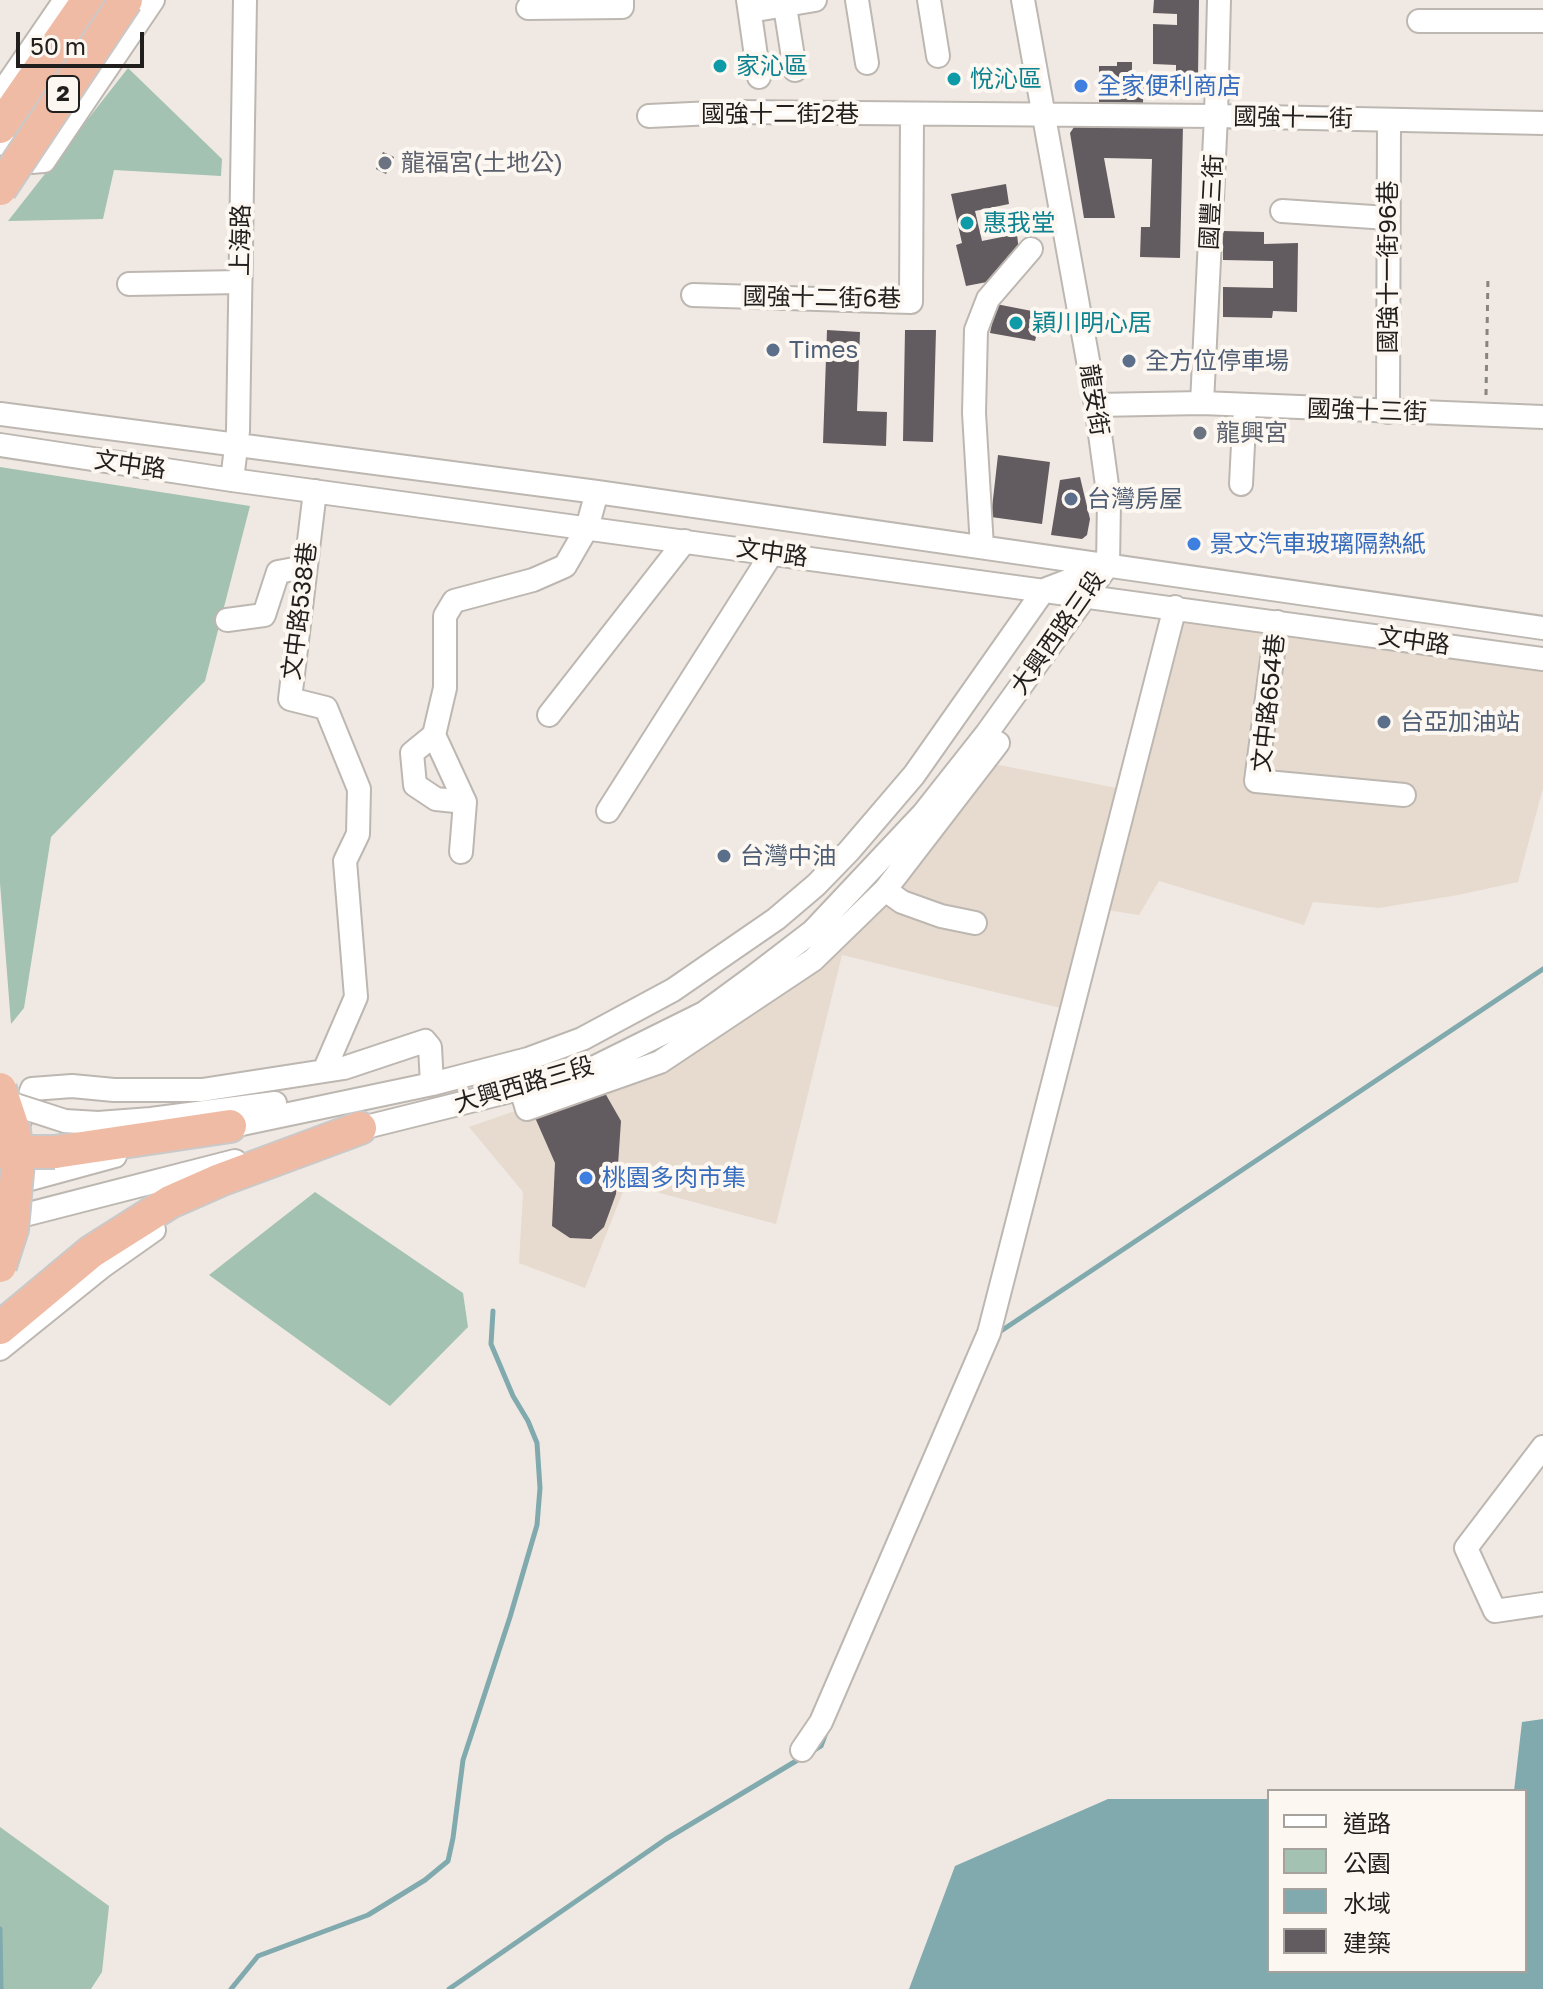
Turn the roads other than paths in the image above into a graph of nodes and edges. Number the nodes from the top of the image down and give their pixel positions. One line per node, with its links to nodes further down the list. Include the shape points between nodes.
1 (65, 0): 21 (street)
2 (88, 0): 28 (highway, 2)
3 (126, 0): 30 (highway, 2, bridge)
4 (153, 0): 29 (street, via 44,161 31,162)
5 (245, 0): 34 (street, 上海路)
6 (622, 0): 14 (street, via 622,7)
7 (815, 0): 12 (street)
8 (857, 0): 18 (street)
9 (929, 0): 17 (street)
10 (1023, 0): 25 (street, 龍安街)
11 (1219, 0): 24 (street, 國豐三街)
12 (784, 3): 13 (street); 19 (street)
13 (749, 6): 20 (street)
14 (528, 8)
15 (1419, 21): 16 (street)
16 (1543, 21)
17 (938, 56)
18 (867, 63)
19 (795, 70)
20 (759, 77)
21 (0, 95)
22 (912, 115): 23 (street, 國強十二街2巷); 25 (street, 國強十二街2巷); 36 (street, 國強十二街6巷, via 911,302)
23 (649, 116)
24 (1216, 116): 25 (street, 國強十一街); 26 (street, 國強十一街); 37 (street, 國豐三街)
25 (1043, 117): 38 (street, 龍安街)
26 (1389, 121): 27 (street, 國強十一街); 32 (street, 國強十一街96巷)
27 (1543, 123)
28 (0, 127)
29 (0, 141)
30 (0, 189)
31 (1282, 211): 32 (street)
32 (1388, 218): 40 (street, 國強十一街96巷)
33 (1031, 249): 51 (street, via 988,299 976,330 974,413)
34 (240, 282): 35 (street); 44 (street, 上海路)
35 (129, 284)
36 (693, 295)
37 (1202, 403): 38 (street, 國強十三街); 39 (street, 國強十三街)
38 (1096, 405): 53 (street, 龍安街, via 1109,500)
39 (1245, 405): 40 (street, 國強十三街); 46 (street)
40 (1388, 412): 42 (street, 國強十三街)
41 (2, 414): 44 (street, 文中路)
42 (1543, 417)
43 (1, 445): 45 (street, 文中路)
44 (236, 445): 45 (street, 上海路); 48 (street, 文中路)
45 (232, 480): 47 (street, 文中路)
46 (1241, 484)
47 (315, 491): 49 (street, 文中路); 54 (street, 文中路538巷)
48 (597, 492): 49 (street); 51 (street, 文中路)
49 (587, 528): 50 (street, 文中路); 64 (street, via 565,566 454,601 445,616 445,688)
50 (685, 541): 52 (street, 文中路); 63 (street)
51 (982, 547): 53 (street, 文中路)
52 (772, 553): 55 (street, 文中路); 67 (street)
53 (1108, 565): 55 (street, 大興西路三段); 56 (street, 大興西路三段); 61 (street, 文中路)
54 (305, 567): 58 (street, via 278,572 264,615); 71 (street, 文中路538巷, via 290,699 326,708 359,789 358,834 345,861 356,997)
55 (1044, 590): 56 (street, 文中路); 72 (street, 大興西路三段, via 914,775 849,851 776,919 673,990 582,1039)
56 (1085, 597): 57 (street, 文中路); 59 (street, 大興西路三段)
57 (1175, 607): 60 (street, 文中路); 87 (street, via 989,1333 821,1722)
58 (227, 620)
59 (1066, 622): 69 (street, via 1068,640 1038,687); 74 (street, 大興西路三段, via 923,814 813,931 704,1013 583,1073)
60 (1277, 622): 62 (street, 文中路); 65 (street, 文中路654巷, via 1256,781)
61 (1543, 628)
62 (1543, 659)
63 (549, 715)
64 (434, 735): 66 (street); 66 (street, via 412,753 415,785 436,799)
65 (1404, 795)
66 (465, 802): 68 (street)
67 (608, 811)
68 (461, 852)
69 (885, 890): 70 (street, via 902,902); 74 (street, via 813,960 660,1062 527,1109)
70 (975, 923)
71 (324, 1071): 72 (street, via 425,1041); 80 (street, via 202,1090 32,1089)
72 (432, 1084): 75 (street); 76 (street, bridge, via 98,1123 65,1121); 77 (street, 大興西路三段)
73 (0, 1089): 82 (highway, bridge, via 18,1162 12,1229)
74 (521, 1089): 75 (street, 大興西路三段)
75 (485, 1097): 78 (street, 大興西路三段); 84 (street, via 225,1192 175,1216)
76 (0, 1100)
77 (230, 1126): 79 (highway, bridge, via 55,1152); 80 (street, 大興西路三段)
78 (360, 1128): 81 (street, 大興西路三段); 83 (highway, via 170,1202 91,1252)
79 (0, 1152)
80 (1, 1183)
81 (0, 1221)
82 (0, 1266)
83 (0, 1328)
84 (0, 1349)
85 (1543, 1447): 86 (street, via 1466,1548 1495,1611)
86 (1543, 1604)
87 (802, 1750)

